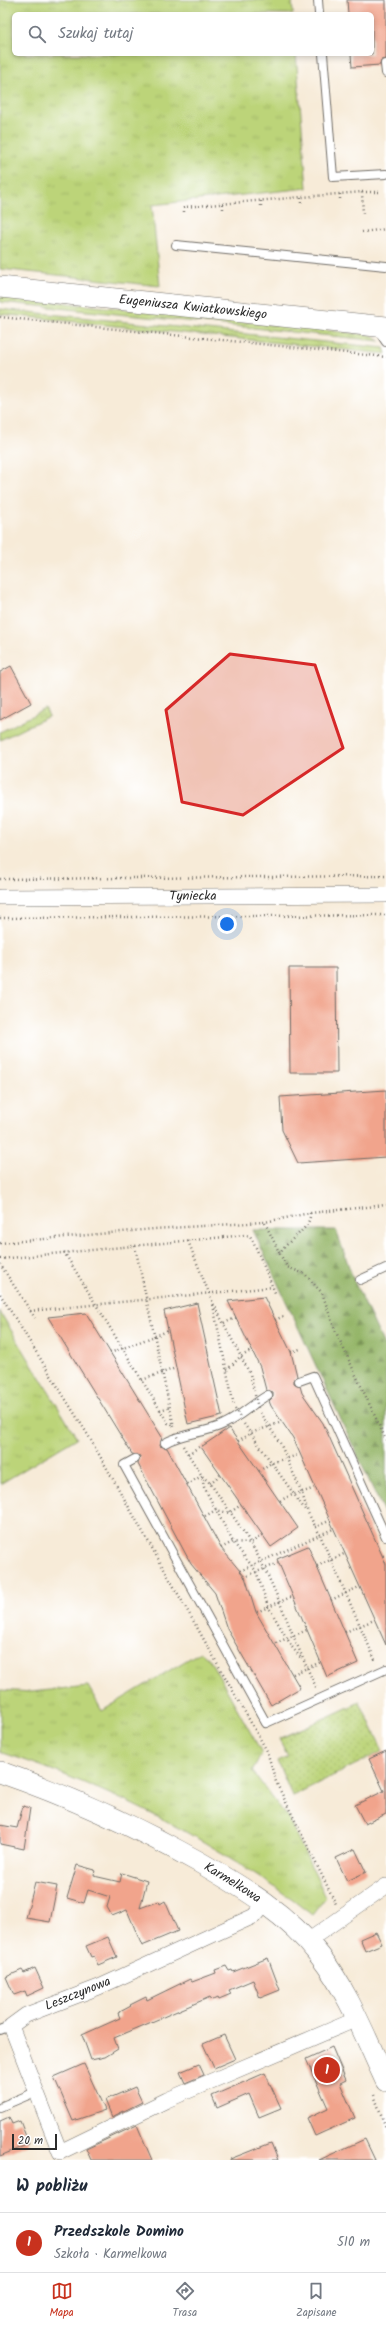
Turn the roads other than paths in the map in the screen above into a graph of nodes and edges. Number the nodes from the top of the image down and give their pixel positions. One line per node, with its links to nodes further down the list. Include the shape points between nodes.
1 (318, 0): 2 (lane)
2 (319, 12)
3 (323, 56): 4 (lane, via 333,177)
4 (386, 174)
5 (176, 245): 6 (lane)
6 (386, 266)
7 (0, 287): 8 (street, Eugeniusza Kwiatkowskiego)
8 (382, 332)
9 (386, 895): 10 (street, Tyniecka)
10 (0, 897)
11 (386, 1268): 12 (lane)
12 (360, 1280)
13 (299, 1381): 17 (lane, via 313,1376)
14 (268, 1395): 15 (lane, via 224,1425 181,1435)
15 (164, 1443)
16 (135, 1459): 18 (lane, via 124,1465 266,1723)
17 (386, 1537)
18 (383, 1670)
19 (0, 1772): 21 (street, Karmelkowa, via 88,1805 214,1870)
20 (386, 1886): 22 (street)
21 (265, 1903): 22 (street, Karmelkowa, via 291,1922); 24 (street, Leszczynowa, via 254,1916 99,1987 26,2015)
22 (308, 1941): 23 (street, Karmelkowa, via 342,1988)
23 (357, 2019): 25 (street, Karmelkowa); 26 (street, Leszczynowa, via 167,2100 60,2152)
24 (5, 2028): 26 (street, Leszczynowa)
25 (386, 2082)
26 (38, 2092): 27 (lane)
27 (0, 2107)

